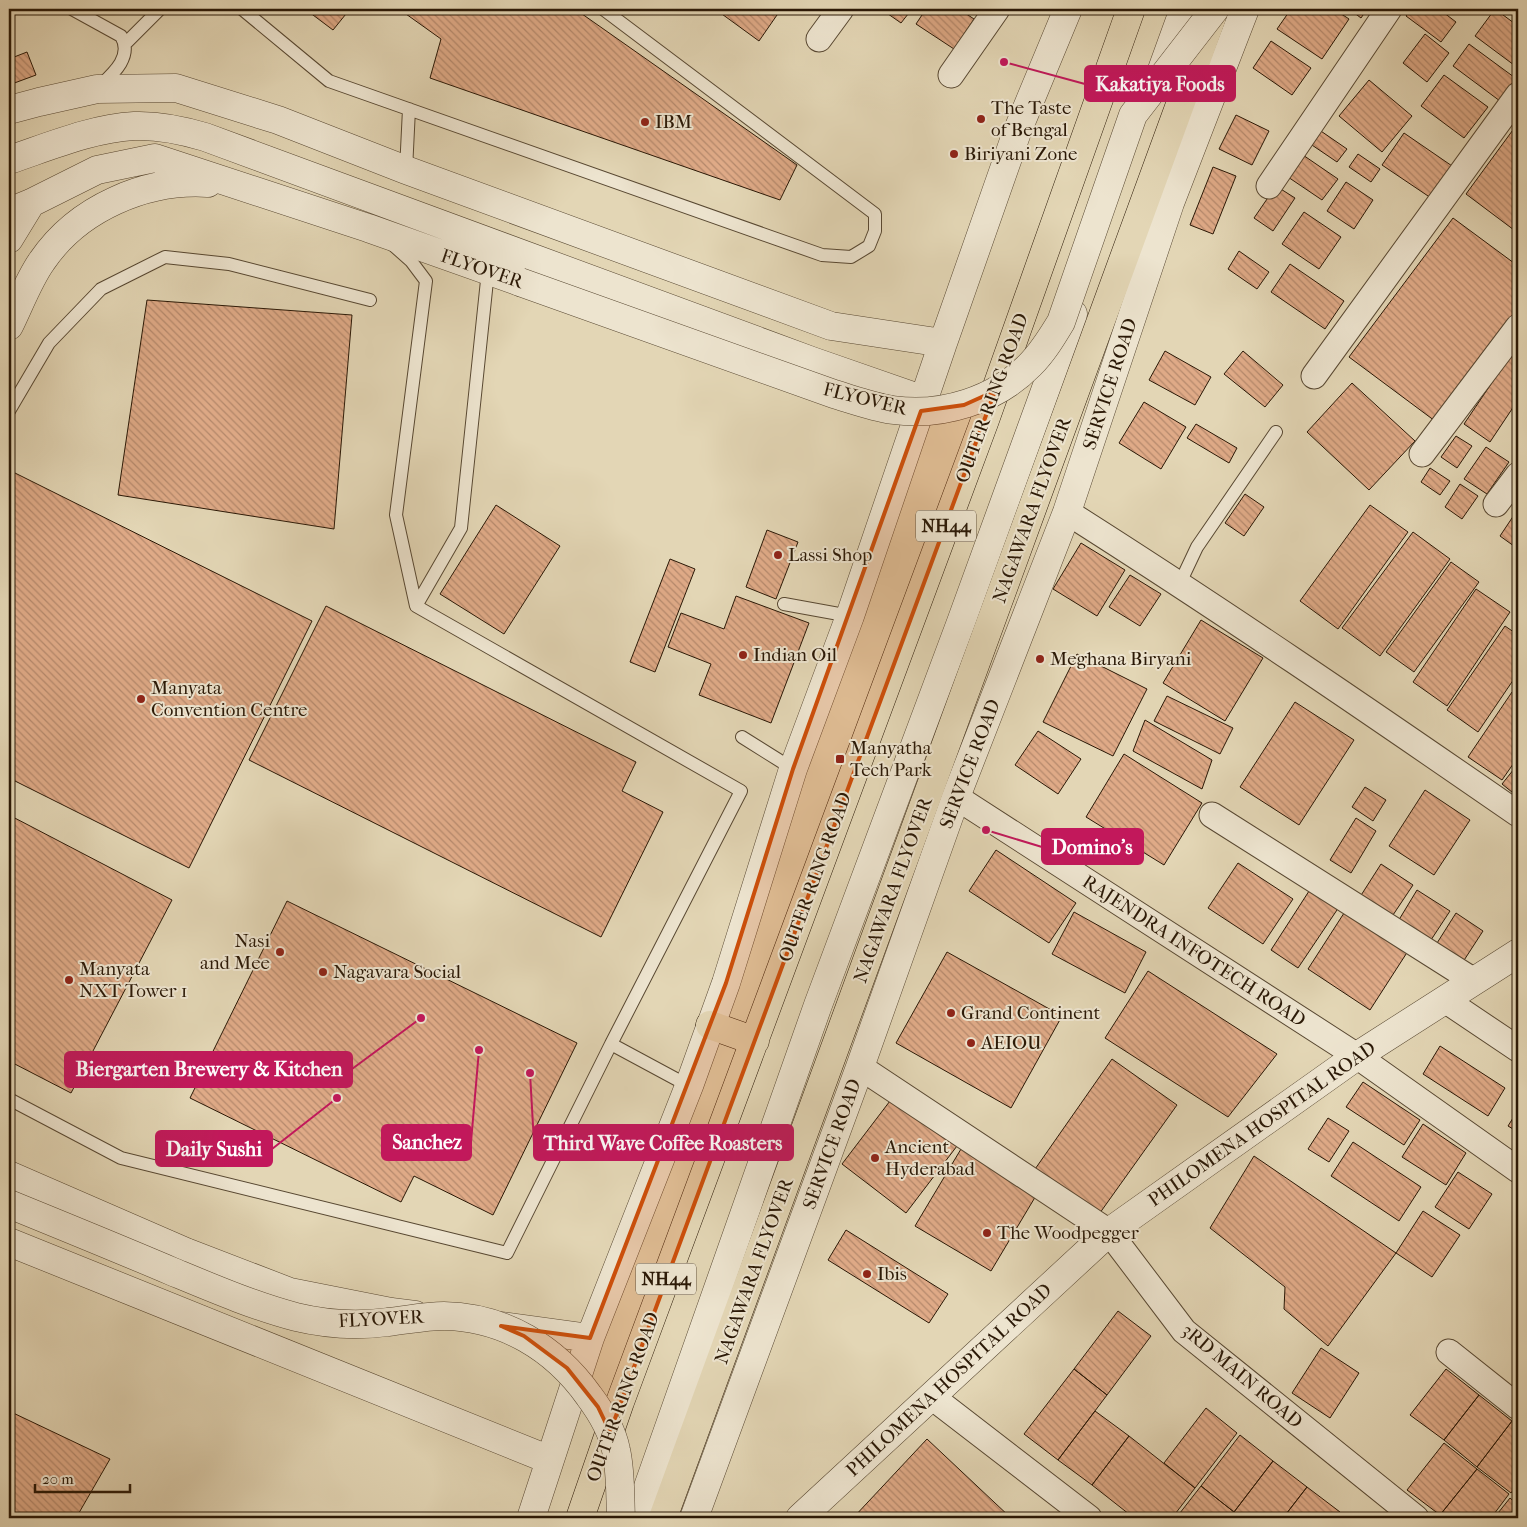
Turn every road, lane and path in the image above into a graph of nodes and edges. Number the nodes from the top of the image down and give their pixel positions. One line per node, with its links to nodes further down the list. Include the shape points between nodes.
1 (72, 9): 14 (lane, via 122,36)
2 (160, 9): 14 (lane)
3 (242, 9): 18 (lane, via 329,81)
4 (603, 9): 18 (lane, via 875,214 875,231 869,246 851,258 822,255)
5 (841, 9): 13 (street)
6 (997, 9): 15 (street)
7 (1068, 9): 31 (street, via 1017,132)
8 (1131, 9): 53 (highway, OUTER RING ROAD / NH44, via 985,420)
9 (1184, 9): 73 (street, NH44, via 818,1005)
10 (1215, 9): 27 (street, FLYOVER, bridge, via 1134,115 1061,322 1048,345 1009,383 964,404 940,410 893,410 834,394); 74 (highway, NAGAWARA FLYOVER)
11 (1245, 9): 39 (street, SERVICE ROAD, via 1170,203)
12 (1389, 9): 22 (street)
13 (819, 39)
14 (126, 43): 16 (lane, via 125,55 113,75)
15 (951, 75)
16 (97, 89): 19 (street); 21 (street, via 176,88 278,120)
17 (1518, 95): 32 (street)
18 (409, 109): 21 (lane)
19 (9, 110)
20 (9, 160): 33 (street, via 104,130 133,126 184,130)
21 (406, 170): 31 (street, via 831,326)
22 (1269, 186)
23 (247, 188): 24 (street, via 155,158 97,170); 25 (street, FLYOVER); 29 (street, via 194,182 168,184 134,193 96,210 76,225 41,261)
24 (20, 208): 26 (street)
25 (368, 228): 27 (street, FLYOVER); 42 (lane, via 398,248 426,280 396,515)
26 (9, 239)
27 (488, 271): 42 (lane, via 461,528)
28 (370, 300): 34 (lane, via 229,264 165,257 101,289 49,343)
29 (9, 326)
30 (1518, 327): 36 (street)
31 (943, 343): 33 (street)
32 (1314, 376)
33 (924, 400): 43 (street)
34 (9, 410)
35 (1276, 432): 40 (lane, via 1197,547)
36 (1422, 454)
37 (1518, 474): 38 (street)
38 (1496, 504)
39 (1068, 512): 40 (street); 46 (street, SERVICE ROAD)
40 (1180, 583): 47 (street)
41 (784, 604): 43 (lane)
42 (416, 606): 54 (lane, via 741,792)
43 (850, 616): 45 (street)
44 (742, 737): 45 (lane)
45 (793, 769): 52 (street)
46 (956, 797): 56 (street, RAJENDRA INFOTECH ROAD); 57 (street, SERVICE ROAD)
47 (1518, 814)
48 (1212, 815): 50 (street)
49 (1518, 953): 50 (street, PHILOMENA HOSPITAL ROAD)
50 (1474, 982): 51 (street, PHILOMENA HOSPITAL ROAD)
51 (1445, 1000): 55 (street); 56 (street, PHILOMENA HOSPITAL ROAD)
52 (710, 1025): 53 (highway); 58 (street)
53 (755, 1041): 71 (highway, OUTER RING ROAD / NH44)
54 (610, 1044): 58 (lane); 59 (lane, via 507,1252 121,1158)
55 (1518, 1049)
56 (1357, 1056): 60 (street, RAJENDRA INFOTECH ROAD); 63 (street, PHILOMENA HOSPITAL ROAD)
57 (860, 1068): 63 (street, 3RD MAIN ROAD); 75 (street, SERVICE ROAD)
58 (689, 1086): 65 (street)
59 (9, 1099)
60 (1518, 1170)
61 (9, 1175): 65 (street, via 186,1252 290,1292 391,1312)
62 (9, 1204): 72 (street, FLYOVER, bridge, via 272,1311 300,1318 357,1324 444,1316 472,1318 524,1336 567,1368 605,1421 616,1449 620,1473)
63 (1109, 1232): 67 (street, PHILOMENA HOSPITAL ROAD); 78 (street, 3RD MAIN ROAD, via 1184,1331)
64 (9, 1242): 69 (street)
65 (590, 1338): 69 (street)
66 (1449, 1352): 68 (street)
67 (932, 1397): 76 (street, PHILOMENA HOSPITAL ROAD); 77 (street)
68 (1518, 1407)
69 (550, 1460): 70 (street)
70 (531, 1518)
71 (580, 1518)
72 (621, 1518)
73 (637, 1518)
74 (663, 1518)
75 (694, 1518)
76 (800, 1518)
77 (1089, 1518)
78 (1416, 1518)

